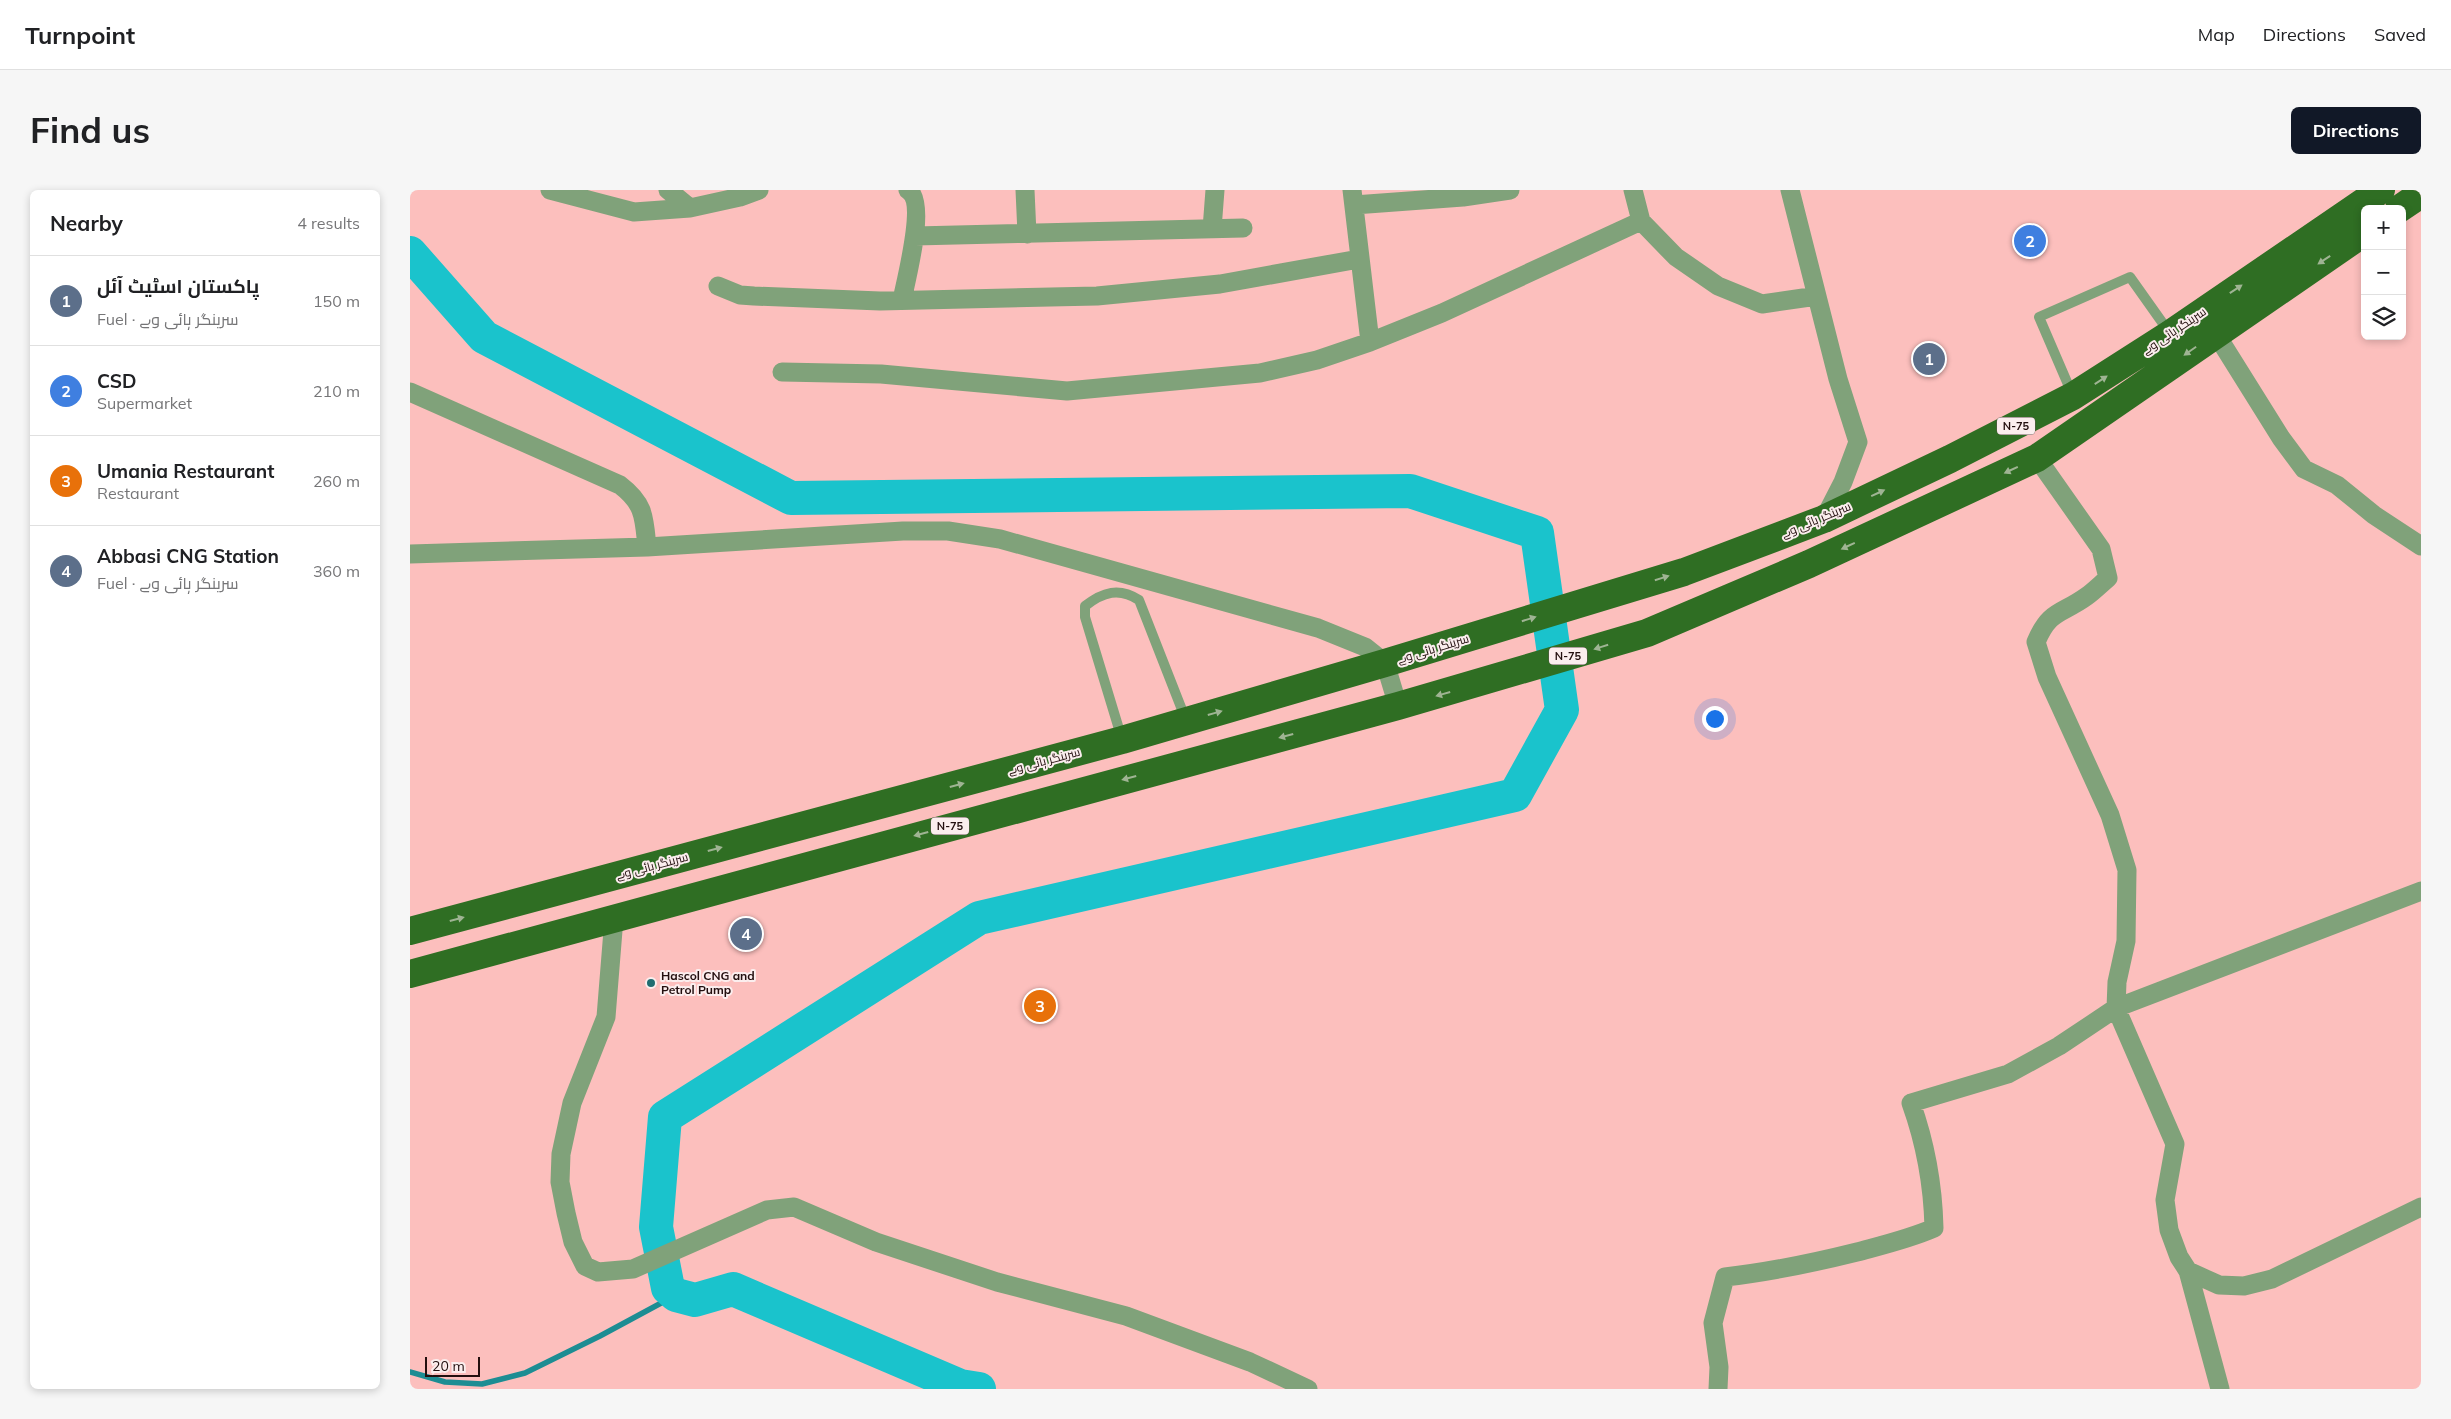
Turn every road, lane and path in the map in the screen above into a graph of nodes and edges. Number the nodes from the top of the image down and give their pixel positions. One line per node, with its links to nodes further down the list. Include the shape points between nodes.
1 (550, 190): 15 (street, via 634,212)
2 (668, 190): 15 (street)
3 (759, 190): 15 (street)
4 (908, 190): 21 (street, via 916,200)
5 (1025, 190): 19 (street)
6 (1215, 190): 18 (street)
7 (1510, 190): 11 (street)
8 (1633, 190): 16 (street)
9 (1790, 190): 24 (street)
10 (2381, 190): 26 (highway, سرینگر ہائی وے / N-75, one-way to 10)
11 (1463, 194): 13 (street)
12 (2421, 194): 14 (highway)
13 (1353, 197): 22 (street)
14 (2405, 205)
15 (690, 208)
16 (1641, 221): 24 (street, via 1676,257 1718,286 1762,304); 28 (street, via 1442,313)
17 (1243, 228): 18 (street)
18 (1212, 229): 19 (street)
19 (1027, 234): 21 (street)
20 (2361, 235): 27 (highway, سرینگر ہائی وے / N-75, one-way to 27)
21 (915, 236): 25 (street)
22 (1359, 259): 25 (street, via 1220,284 1097,296); 28 (street)
23 (718, 286): 25 (street, via 740,295)
24 (1817, 296): 33 (street, via 1858,442 1843,482)
25 (902, 300)
26 (2170, 334): 31 (highway, سرینگر ہائی وے / N-75, one-way to 26); 31 (lane, via 2130,277 2039,317)
27 (2216, 334): 32 (highway, سرینگر ہائی وے / N-75, one-way to 32); 34 (street, via 2304,469 2337,485 2374,515)
28 (1370, 342): 29 (street, via 1316,360 1260,373 1067,391 881,374)
29 (782, 372)
30 (410, 392): 35 (street, via 620,485 633,495 643,510)
31 (2073, 396): 33 (highway, سرینگر ہائی وے / N-75, one-way to 31)
32 (2037, 458): 38 (highway, سرینگر ہائی وے / N-75, one-way to 38, via 1809,564 1647,633); 45 (street, via 2101,549 2108,578 2086,597 2053,614 2036,642 2046,677 2110,815 2127,870 2126,941 2117,982)
33 (1824, 518): 37 (highway, سرینگر ہائی وے / N-75, one-way to 33, via 1684,572)
34 (2421, 546)
35 (647, 547): 36 (street); 37 (street, via 903,531 948,532 1000,539 1318,628 1366,647)
36 (410, 554)
37 (1385, 663): 38 (street); 39 (highway, سرینگر ہائی وے / N-75, one-way to 37)
38 (1398, 706): 42 (highway, سرینگر ہائی وے / N-75, one-way to 42)
39 (1187, 721): 40 (highway, سرینگر ہائی وے / N-75); 40 (lane, via 1139,600 1127,592 1118,591 1095,598 1085,606 1085,617)
40 (1122, 740): 43 (highway, سرینگر ہائی وے / N-75, one-way to 40)
41 (2421, 891): 45 (street)
42 (614, 918): 44 (highway, سرینگر ہائی وے / N-75); 48 (street, via 606,1017 572,1103 561,1154 560,1182 573,1242 585,1266 598,1272 633,1269 767,1210 794,1207 876,1242 979,1276 1126,1316 1250,1362)
43 (410, 931)
44 (410, 974)
45 (2116, 1008): 47 (street, via 2175,1144 2166,1200 2169,1230); 49 (street, via 2059,1046 2008,1074 1911,1103 1920,1126 1934,1228 1912,1238 1836,1257 1725,1277 1713,1323 1719,1367)
46 (2421, 1207): 47 (street, via 2272,1280 2244,1286 2219,1285)
47 (2188, 1271): 50 (street)
48 (1308, 1389)
49 (1718, 1389)
50 (2220, 1389)

